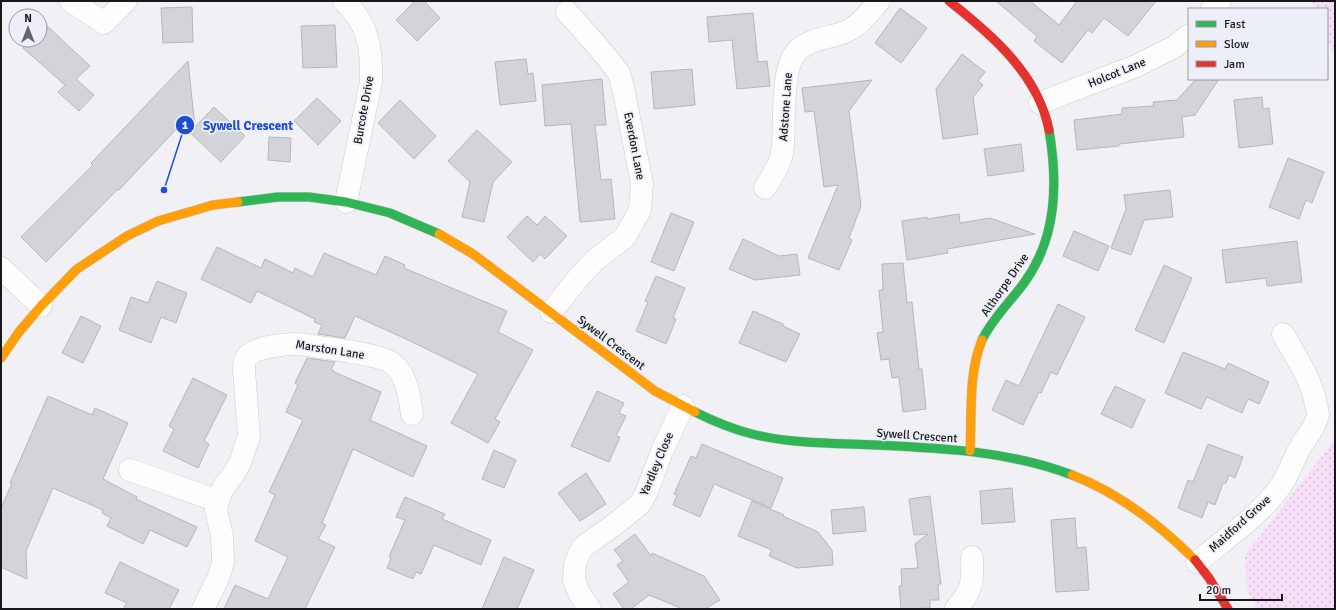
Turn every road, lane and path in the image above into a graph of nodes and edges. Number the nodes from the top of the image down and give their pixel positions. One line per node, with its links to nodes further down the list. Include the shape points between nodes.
1 (71, 1): 2 (street, via 104,23)
2 (126, 1)
3 (344, 1): 10 (street, Burcote Drive, via 366,31 372,65 371,82)
4 (879, 1): 9 (street, Adstone Lane, via 852,28 806,45 798,50 791,61 785,88 781,158)
5 (949, 1): 8 (street, Althorpe Drive, via 1007,51 1030,82)
6 (567, 12): 13 (street, Everdon Lane, via 619,73 642,184 640,210 625,237 594,261)
7 (1188, 36): 8 (street, Holcot Lane, via 1174,47 1136,66)
8 (1040, 103): 18 (street, Althorpe Drive, via 1049,126 1055,169 1049,230 1040,257 1032,271 979,344 973,373)
9 (765, 188)
10 (346, 202): 12 (street, Sywell Crescent, via 309,197 246,200 213,206 158,222 127,236 77,269); 13 (street, Sywell Crescent, via 390,213 445,238 473,254)
11 (1, 268): 12 (street)
12 (41, 306): 15 (street, Sywell Crescent)
13 (551, 312): 16 (street, Sywell Crescent, via 655,391)
14 (1283, 334): 22 (street, Maidford Grove, via 1310,384 1318,414 1279,488 1263,506)
15 (1, 358)
16 (683, 406): 18 (street, Sywell Crescent, via 732,428 791,440); 24 (street, Yardley Close, via 640,504 583,546 579,554 575,564 574,580)
17 (412, 414): 20 (street, Marston Lane, via 409,391 403,375 392,363 338,350 295,344 277,345 251,353 245,359 244,370 249,436 240,463 223,488)
18 (970, 451): 22 (street, Sywell Crescent, via 1030,461 1086,481 1142,514 1169,534)
19 (130, 470): 20 (street)
20 (218, 501): 23 (street, Marston Lane, via 216,510 222,536 223,562)
21 (972, 557): 25 (street, via 973,580 968,593)
22 (1196, 562): 26 (street, Sywell Crescent)
23 (203, 609)
24 (590, 609)
25 (956, 609)
26 (1228, 609)

